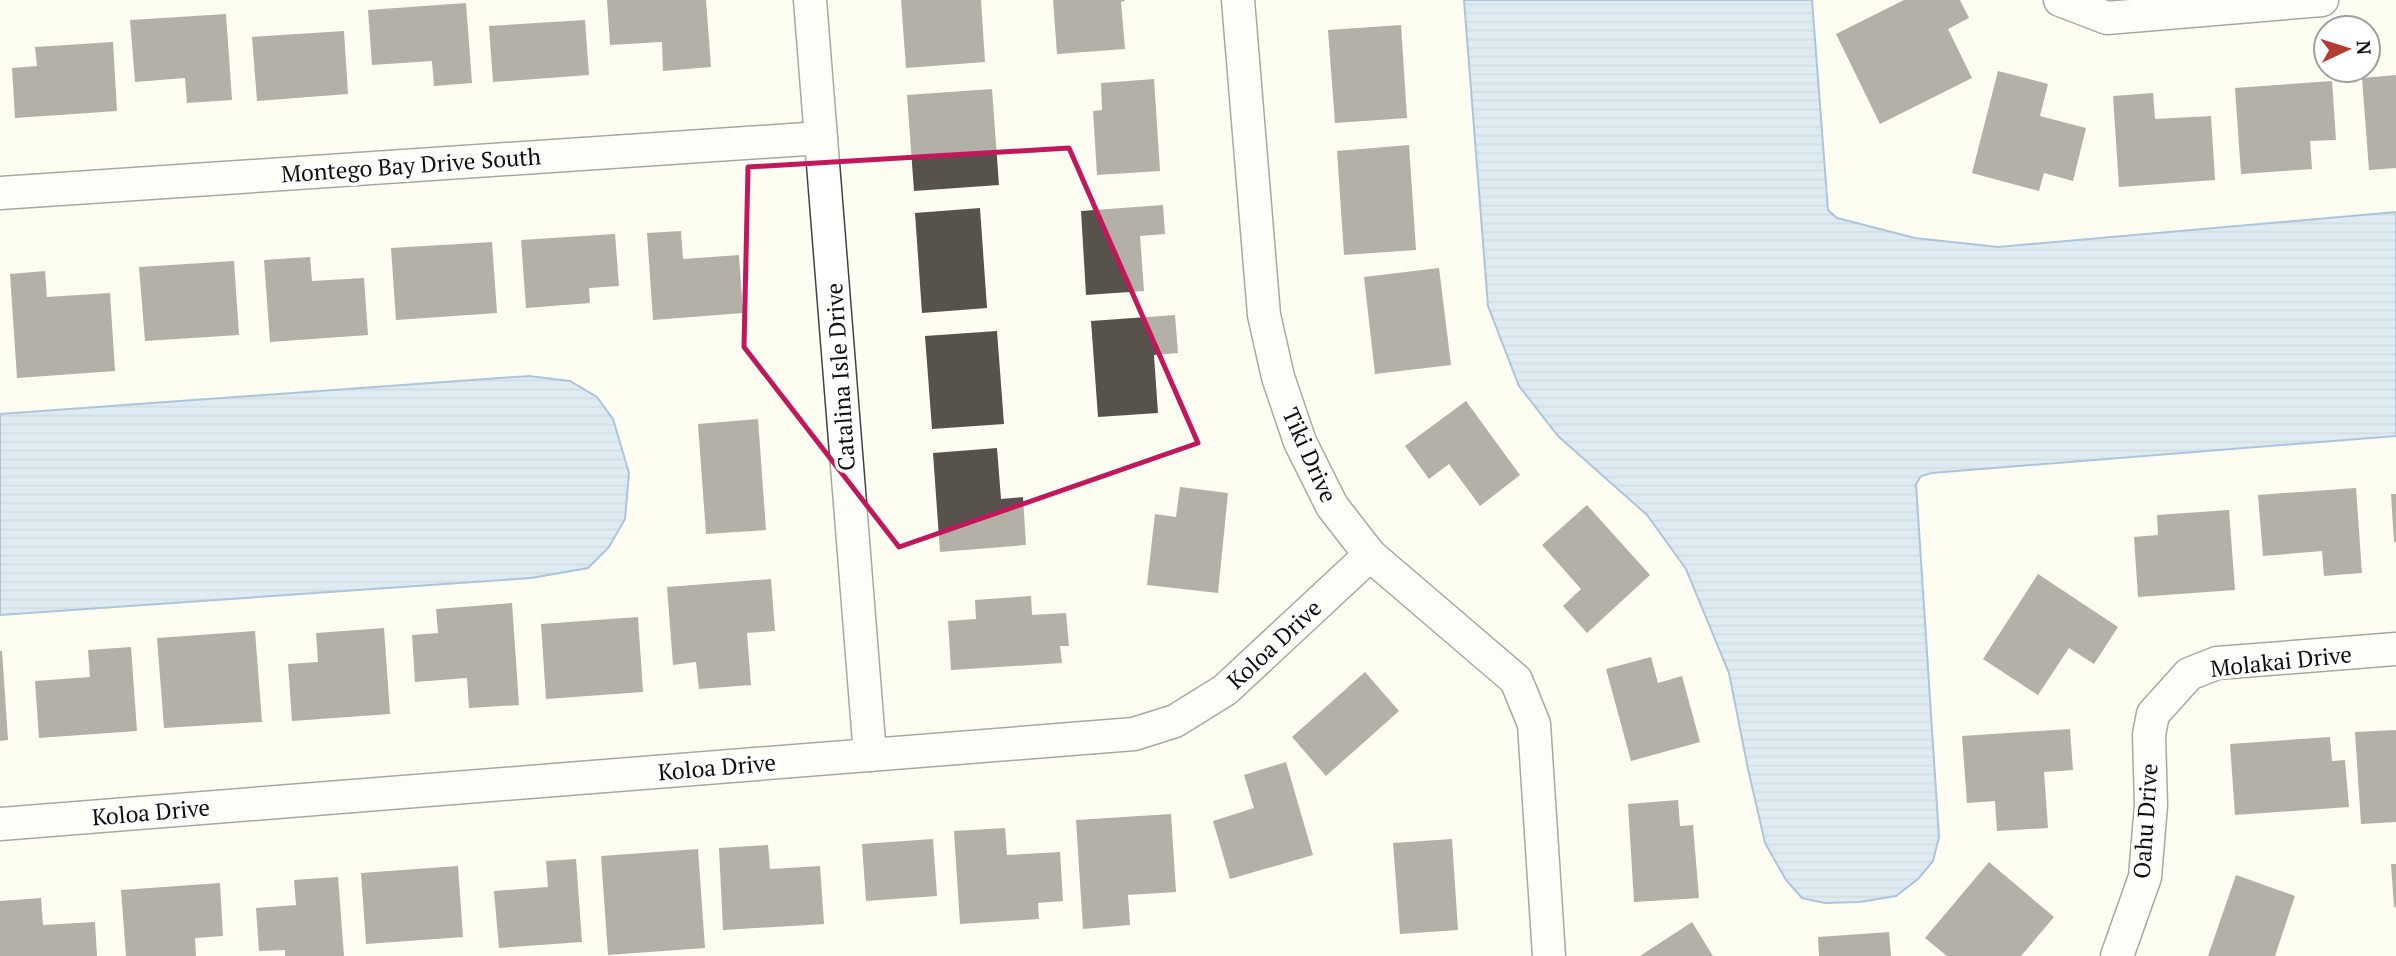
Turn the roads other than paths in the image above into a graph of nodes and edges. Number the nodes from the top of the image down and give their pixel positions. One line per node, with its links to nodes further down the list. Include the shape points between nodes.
1 (810, 0): 5 (street, Catalina Isle Drive)
2 (1238, 0): 7 (street, Tiki Drive, via 1264,315 1278,377 1300,442 1332,506)
3 (2322, 0): 4 (street, via 2107,18)
4 (2060, 1)
5 (821, 138): 6 (street, Montego Bay Drive South); 10 (street, Catalina Isle Drive)
6 (0, 193)
7 (1370, 555): 10 (street, Koloa Drive, via 1226,690 1175,721 1135,734); 12 (street, Tiki Drive, via 1516,680 1534,724)
8 (2396, 649): 9 (street, Molakai Drive, via 2217,663 2189,674)
9 (2173, 689): 13 (street, Oahu Drive, via 2153,714 2145,877)
10 (870, 755): 11 (street, Koloa Drive)
11 (0, 824)
12 (1549, 956)
13 (2117, 956)

